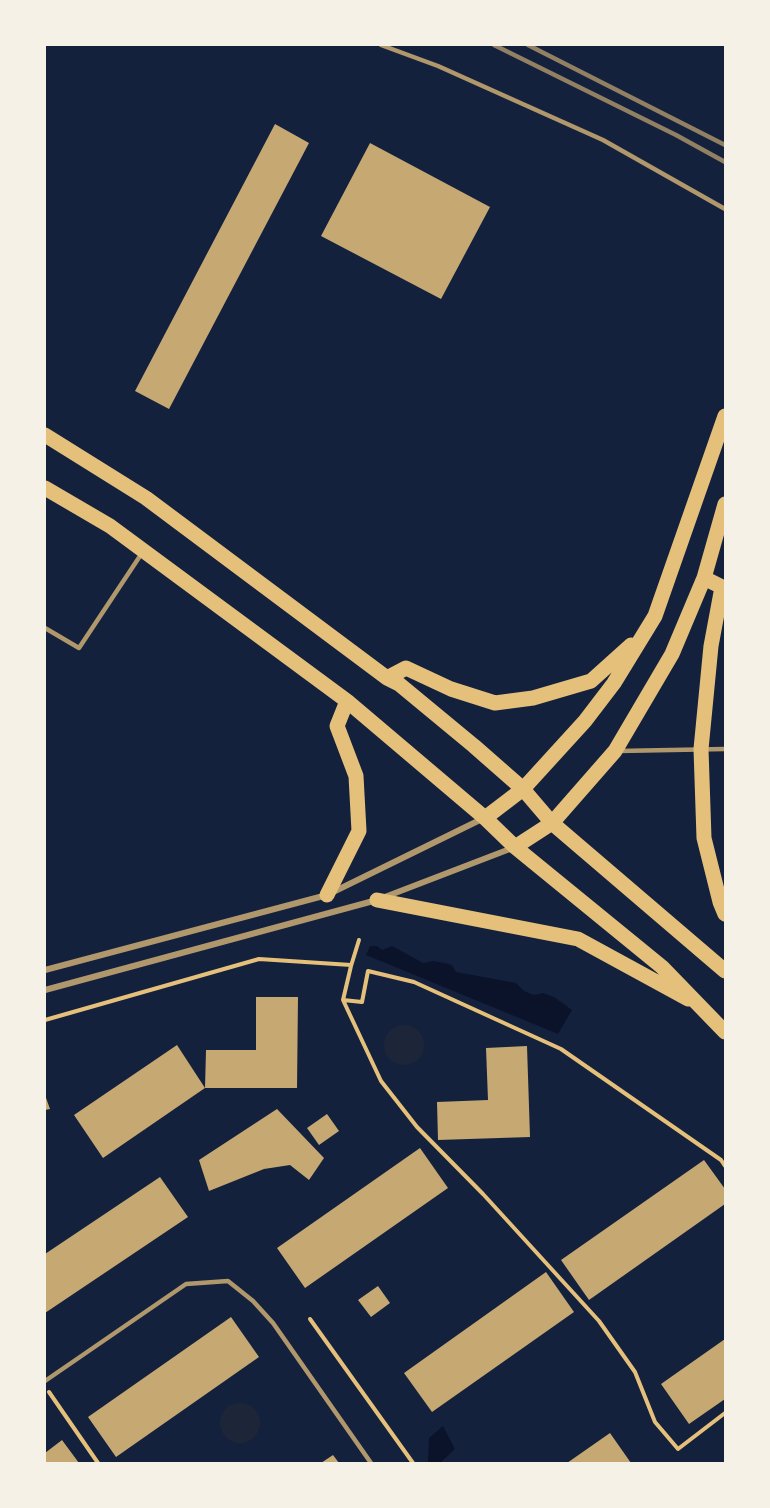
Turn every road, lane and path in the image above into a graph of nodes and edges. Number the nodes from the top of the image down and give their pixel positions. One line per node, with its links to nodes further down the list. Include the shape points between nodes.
1 (381, 45): 2 (lane, via 438,66 603,140)
2 (725, 209)
3 (725, 416): 10 (main road, via 655,615)
4 (45, 435): 11 (main road, via 146,498)
5 (45, 488): 7 (main road)
6 (725, 504): 8 (main road)
7 (144, 550): 9 (lane, via 79,648); 12 (main road)
8 (704, 578): 13 (main road, via 722,587 711,646); 15 (main road, via 672,654)
9 (45, 628)
10 (645, 633): 11 (main road, via 591,681 533,698 495,703 451,689 406,668); 16 (main road, via 585,721)
11 (387, 678): 16 (main road)
12 (347, 701): 17 (main road); 20 (main road, via 337,726 356,776 359,831)
13 (701, 749): 14 (lane); 15 (lane); 22 (main road, via 704,838)
14 (725, 749)
15 (615, 751): 18 (main road)
16 (522, 789): 17 (main road); 18 (main road)
17 (485, 818): 19 (main road); 20 (street)
18 (552, 823): 19 (main road); 26 (main road)
19 (515, 847): 21 (street); 29 (main road, via 662,967)
20 (327, 895): 25 (street)
21 (377, 900): 27 (street); 29 (main road, via 578,939)
22 (725, 914)
23 (359, 940): 24 (path)
24 (351, 965): 28 (path); 30 (path, via 259,958)
25 (45, 970)
26 (725, 971)
27 (45, 990)
28 (343, 1000): 32 (path, via 362,1002 368,971 414,982 561,1049); 36 (path, via 381,1081 417,1127 599,1321 635,1372 655,1422 678,1449)
29 (704, 1008): 31 (main road)
30 (45, 1020)
31 (725, 1032)
32 (725, 1166)
33 (310, 1319): 39 (path)
34 (45, 1381): 38 (lane, via 186,1284 228,1281 273,1323)
35 (45, 1387): 37 (path)
36 (725, 1413)
37 (98, 1463)
38 (370, 1463)
39 (413, 1463)

